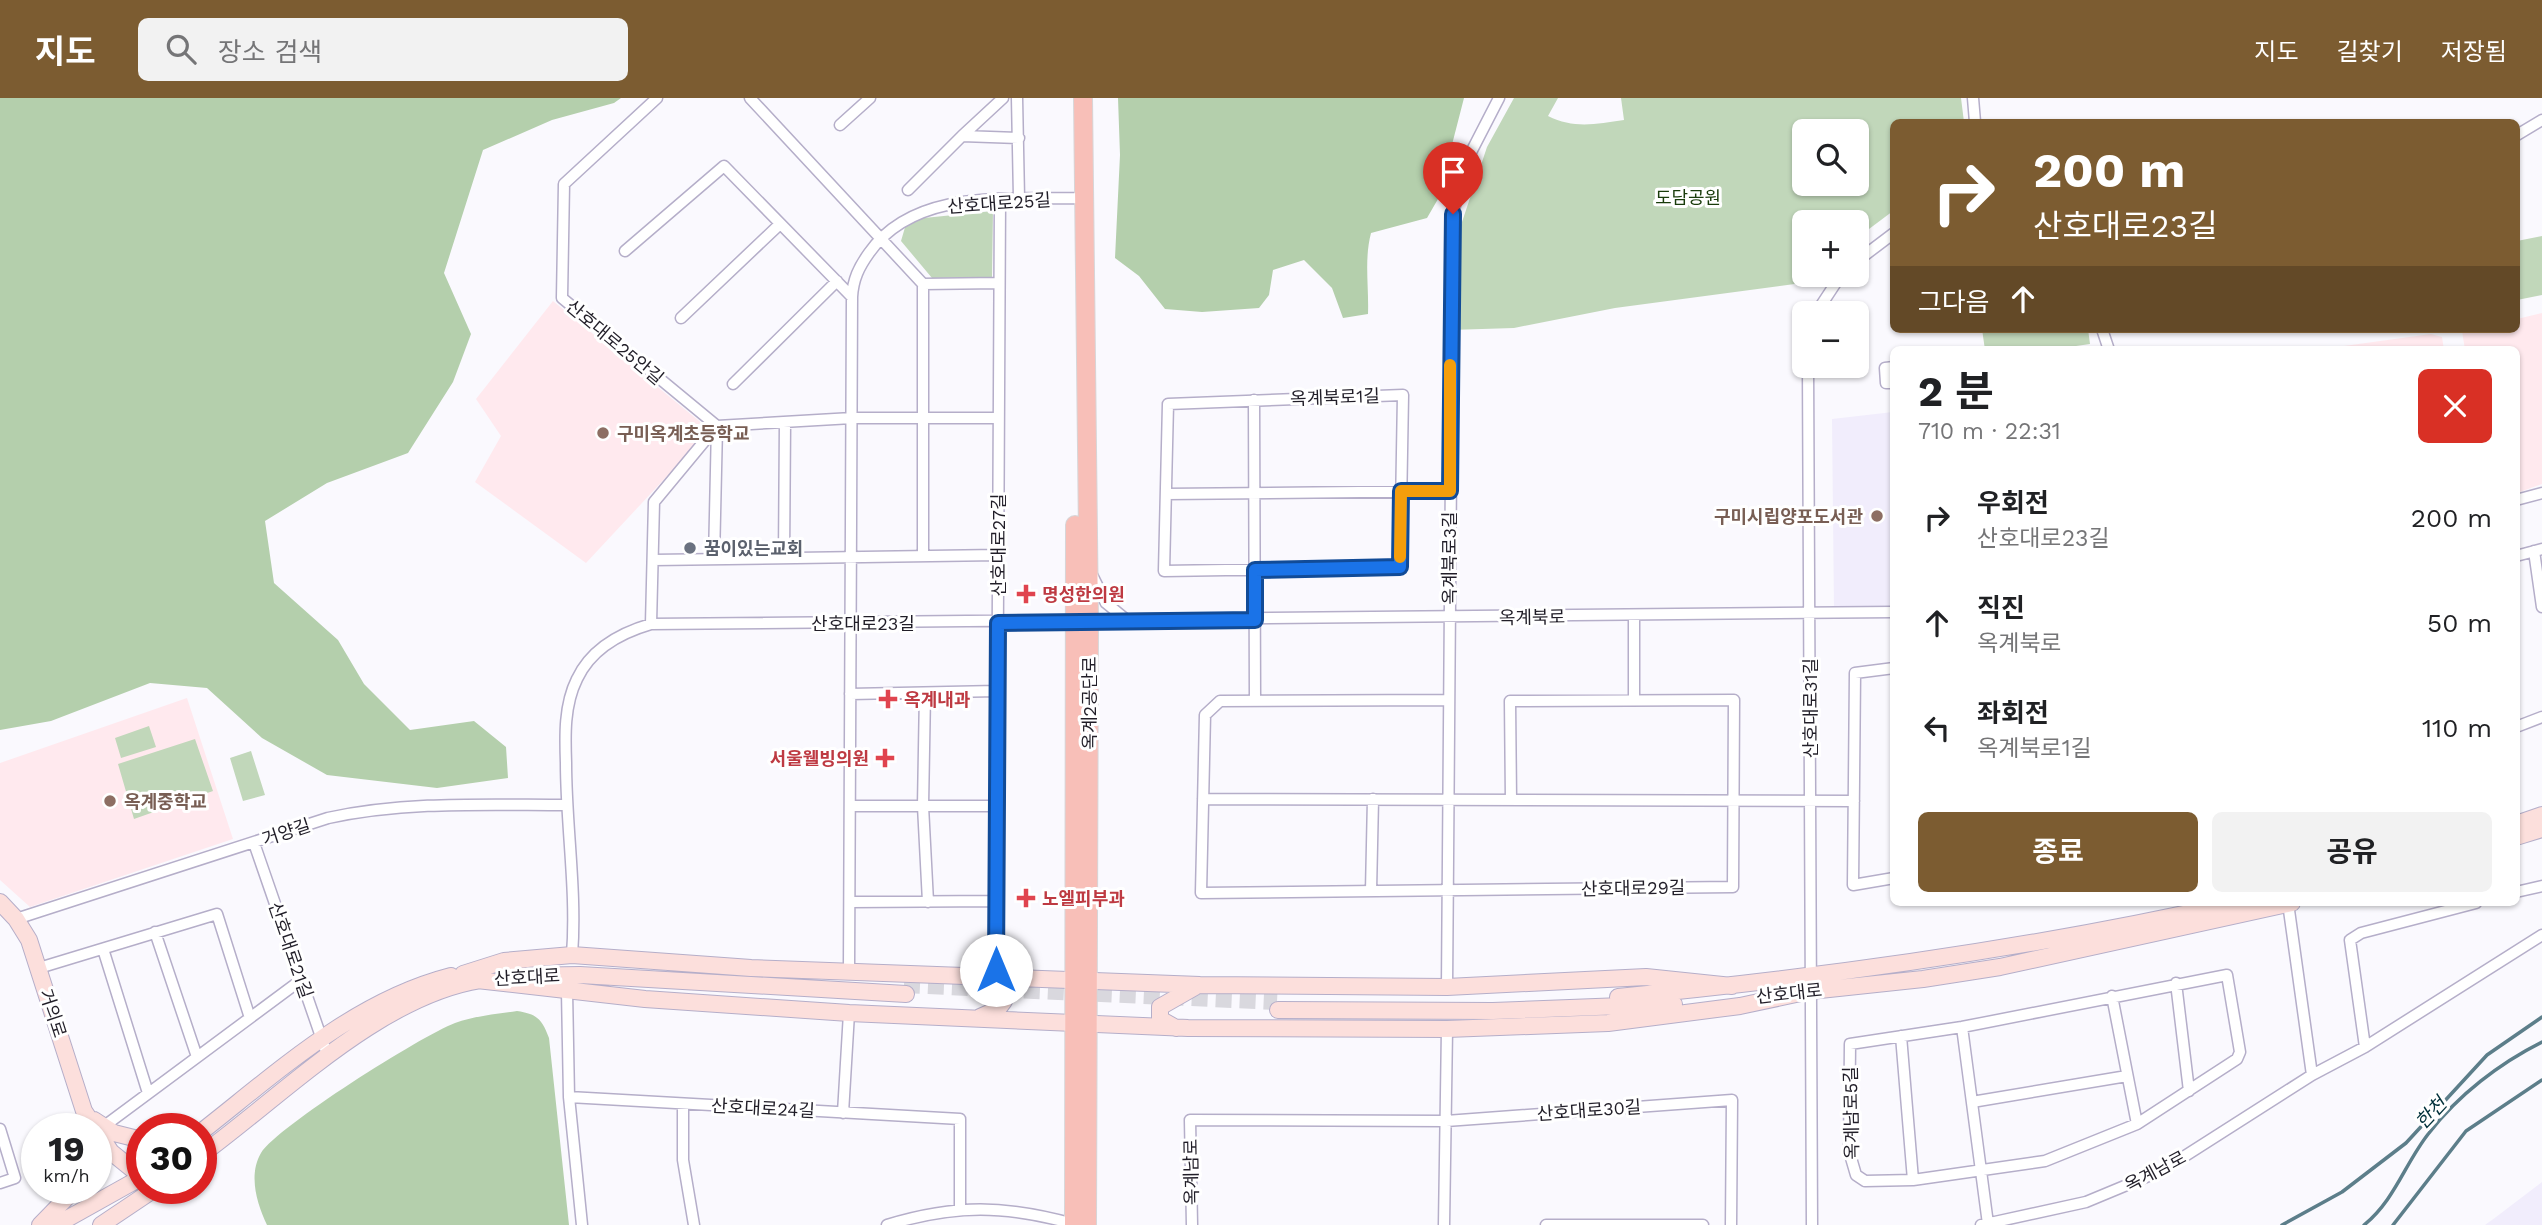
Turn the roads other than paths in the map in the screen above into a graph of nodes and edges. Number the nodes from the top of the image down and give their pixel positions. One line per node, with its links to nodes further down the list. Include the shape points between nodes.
1 (657, 98): 39 (street, 산호대로25안길, via 564,184 562,298)
2 (750, 98): 22 (street)
3 (870, 98): 11 (street)
4 (1003, 98): 14 (street)
5 (1017, 98): 15 (street)
6 (1073, 98): 18 (main road, 옥계2공단로)
7 (1083, 98): 18 (main road, 옥계2공단로)
8 (1499, 98): 41 (street, 옥계북로3길, via 1466,162 1453,214)
9 (1973, 98): 10 (street)
10 (1975, 119)
11 (840, 125)
12 (2542, 125): 13 (street)
13 (2520, 134)
14 (962, 135): 15 (street); 16 (street)
15 (1019, 138): 17 (street)
16 (908, 190)
17 (1019, 198): 18 (street, 산호대로25길); 19 (street, 산호대로25길)
18 (1078, 198): 54 (main road, 옥계2공단로); 63 (main road, 옥계2공단로)
19 (1000, 199): 22 (street, 산호대로25길, via 946,204 912,217); 26 (street, 산호대로27길)
20 (780, 224): 23 (street, via 724,166); 25 (street); 29 (street)
21 (1890, 236): 24 (street)
22 (880, 237): 27 (street); 28 (street, 산호대로25길, via 857,271)
23 (625, 251)
24 (1869, 252)
25 (837, 281): 28 (street); 33 (street)
26 (999, 283): 27 (street); 37 (street, 산호대로27길)
27 (923, 284): 36 (street)
28 (852, 297): 35 (street, 산호대로25길)
29 (681, 318)
30 (1890, 367): 32 (street, via 1885,368 1886,383)
31 (1808, 378): 58 (street)
32 (1890, 383)
33 (733, 384)
34 (1254, 401): 40 (street, 옥계북로1길, via 1403,394); 43 (street); 44 (street, 옥계북로1길, via 1168,404)
35 (852, 418): 36 (street); 38 (street); 50 (street, 산호대로25길)
36 (922, 418): 37 (street); 49 (street)
37 (998, 418): 47 (street, 산호대로27길)
38 (785, 422): 39 (street); 51 (street)
39 (718, 426): 52 (street); 53 (street, via 654,502)
40 (1401, 491): 41 (street); 43 (street); 55 (street, 옥계북로1길, via 1400,567)
41 (1450, 491): 60 (street, 옥계북로3길)
42 (2542, 492): 45 (street)
43 (1254, 493): 44 (street); 55 (street)
44 (1166, 494): 55 (street, 옥계북로1길, via 1164,571)
45 (2520, 499)
46 (2538, 550): 48 (street); 56 (street)
47 (998, 555): 49 (street); 64 (street, 산호대로27길)
48 (2520, 555)
49 (923, 556): 50 (street)
50 (851, 557): 51 (street); 66 (street, 산호대로25길)
51 (784, 558): 52 (street)
52 (714, 559): 53 (street)
53 (653, 560): 65 (street)
54 (1088, 565): 62 (street, via 1106,603); 63 (main road, 옥계2공단로)
55 (1255, 570): 61 (street)
56 (2542, 607)
57 (1890, 612): 58 (street, 옥계북로)
58 (1810, 614): 59 (street, 옥계북로); 81 (street, 산호대로31길)
59 (1634, 616): 60 (street, 옥계북로); 73 (street)
60 (1449, 618): 61 (street, 옥계북로); 72 (street)
61 (1255, 620): 62 (street, 옥계북로); 71 (street)
62 (1128, 621): 63 (street, 옥계북로)
63 (1082, 622): 64 (street, 산호대로23길); 114 (main road, 옥계2공단로)
64 (998, 623): 66 (street, 산호대로23길); 68 (street, 산호대로27길)
65 (651, 624): 66 (street, 산호대로23길); 83 (street, 산호대로23길, via 612,640 577,679 567,717)
66 (851, 624): 70 (street, 산호대로25길)
67 (1890, 669): 82 (street, via 1855,673)
68 (997, 691): 69 (street); 86 (street, 산호대로27길)
69 (925, 693): 70 (street); 85 (street)
70 (850, 694): 84 (street, 산호대로25길)
71 (1255, 701): 72 (street, 산호대로29길); 76 (street, 산호대로29길, via 1220,701 1205,715)
72 (1448, 701): 78 (street)
73 (1634, 701): 79 (street, 산호대로29길, via 1510,701); 80 (street, 산호대로29길, via 1734,701)
74 (2542, 718): 75 (street)
75 (2520, 726)
76 (1203, 799): 77 (street); 94 (street, 산호대로29길, via 1201,893)
77 (1373, 799): 78 (street); 94 (street)
78 (1448, 800): 79 (street); 95 (street)
79 (1511, 800): 80 (street)
80 (1734, 801): 81 (street); 95 (street, 산호대로29길, via 1733,887)
81 (1810, 801): 82 (street); 116 (street, 산호대로31길)
82 (1854, 801): 92 (street, via 1853,885)
83 (566, 805): 91 (street, 거양길, via 424,805 367,810); 109 (street, 산호대로23길)
84 (850, 806): 85 (street); 99 (street, 산호대로25길)
85 (923, 806): 86 (street); 100 (street)
86 (997, 806): 97 (street, 산호대로27길)
87 (2542, 815): 88 (street)
88 (2520, 823)
89 (2542, 829): 90 (street)
90 (2520, 836)
91 (254, 843): 105 (street, 거양길); 115 (street, 산호대로21길)
92 (1890, 879)
93 (2542, 886): 96 (street)
94 (1371, 891): 95 (street, 산호대로29길)
95 (1447, 891): 120 (street)
96 (2520, 891)
97 (996, 901): 100 (street); 112 (street, 산호대로27길)
98 (0, 902): 105 (street, 거의로)
99 (850, 902): 100 (street); 111 (street, 산호대로25길)
100 (928, 902)
101 (2220, 906): 116 (street, 산호대로, via 2055,942)
102 (2275, 906): 116 (street, 산호대로, via 2000,967 1923,979)
103 (2289, 906): 136 (street)
104 (2464, 906): 133 (street, via 2361,933 2350,940)
105 (16, 919): 110 (street, 거의로)
106 (155, 933): 108 (street); 125 (street, via 217,914); 134 (street)
107 (2542, 935): 133 (street, 옥계남로)
108 (103, 949): 110 (street); 139 (street)
109 (572, 955): 111 (street); 113 (street, via 504,961)
110 (38, 968): 143 (street, 거의로)
111 (849, 970): 112 (street)
112 (996, 976): 114 (street); 126 (street, via 1004,1001 992,1013)
113 (470, 977): 121 (street, 산호대로, via 580,975); 122 (street); 132 (street, 산호대로, via 403,992); 135 (street, 산호대로, via 397,1009)
114 (1081, 979): 118 (street); 127 (main road, 옥계2공단로)
115 (302, 980): 125 (street); 132 (street, 산호대로21길)
116 (1811, 984): 119 (street, 산호대로); 119 (street, 산호대로, via 1700,1002 1593,1008 1361,1013 1277,1006 1530,1003); 130 (street, via 1752,1004 1608,1023); 175 (street, 산호대로31길)
117 (2176, 984): 123 (street, 옥계남로5길); 138 (street); 138 (street, 옥계남로5길, via 2227,975 2240,1052 2228,1067)
118 (1200, 985): 120 (street); 129 (street, via 1160,1007 1160,1019)
119 (1732, 986): 120 (street, via 1646,977)
120 (1447, 987)
121 (905, 989)
122 (567, 991): 124 (street); 140 (street)
123 (2112, 996): 128 (street, 옥계남로5길); 137 (street)
124 (849, 1013): 126 (street); 144 (street)
125 (250, 1018): 134 (street)
126 (975, 1018): 127 (street)
127 (1081, 1025): 129 (street); 168 (main road, 옥계2공단로); 169 (main road, 옥계2공단로)
128 (1962, 1027): 131 (street, 옥계남로5길); 141 (street)
129 (1176, 1028): 130 (street)
130 (1447, 1029): 148 (street)
131 (1901, 1036): 155 (street); 155 (street, 옥계남로5길, via 1850,1044 1849,1151 1860,1179)
132 (321, 1038): 135 (street, 산호대로21길); 146 (street, 산호대로)
133 (2365, 1047): 136 (street, 옥계남로)
134 (197, 1057): 139 (street)
135 (328, 1057): 151 (street, 산호대로)
136 (2312, 1074): 161 (street, 옥계남로, via 2163,1170 2122,1189)
137 (2127, 1076): 141 (street); 149 (street)
138 (2189, 1091): 149 (street, 옥계남로5길)
139 (148, 1093): 145 (street)
140 (569, 1097): 142 (street, 산호대로24길); 165 (street)
141 (1972, 1102): 154 (street)
142 (683, 1104): 144 (street, 산호대로24길); 166 (street, via 683,1160)
143 (85, 1113)
144 (843, 1113): 160 (street, 산호대로24길, via 960,1119)
145 (112, 1117)
146 (217, 1119)
147 (1191, 1120): 148 (street, 산호대로30길); 170 (street, 옥계남로)
148 (1446, 1121): 171 (street); 174 (street, 산호대로30길, via 1732,1100)
149 (2137, 1124): 154 (street, 옥계남로5길, via 2045,1161)
150 (0, 1129): 156 (street, via 15,1178)
151 (217, 1143)
152 (112, 1153): 153 (street)
153 (126, 1164)
154 (1980, 1170): 155 (street, 옥계남로5길); 161 (street)
155 (1913, 1180)
156 (0, 1183)
157 (126, 1186): 163 (street)
158 (60, 1204): 162 (street)
159 (132, 1204): 164 (street)
160 (960, 1208): 167 (street); 168 (street, via 1041,1215)
161 (1988, 1224): 176 (street, 옥계남로)
162 (40, 1225)
163 (56, 1225)
164 (101, 1225)
165 (582, 1225)
166 (694, 1225)
167 (887, 1225)
168 (1074, 1225)
169 (1087, 1225)
170 (1192, 1225)
171 (1444, 1225)
172 (1546, 1225): 173 (street)
173 (1703, 1225)
174 (1731, 1225)
175 (1812, 1225)
176 (1981, 1225)

